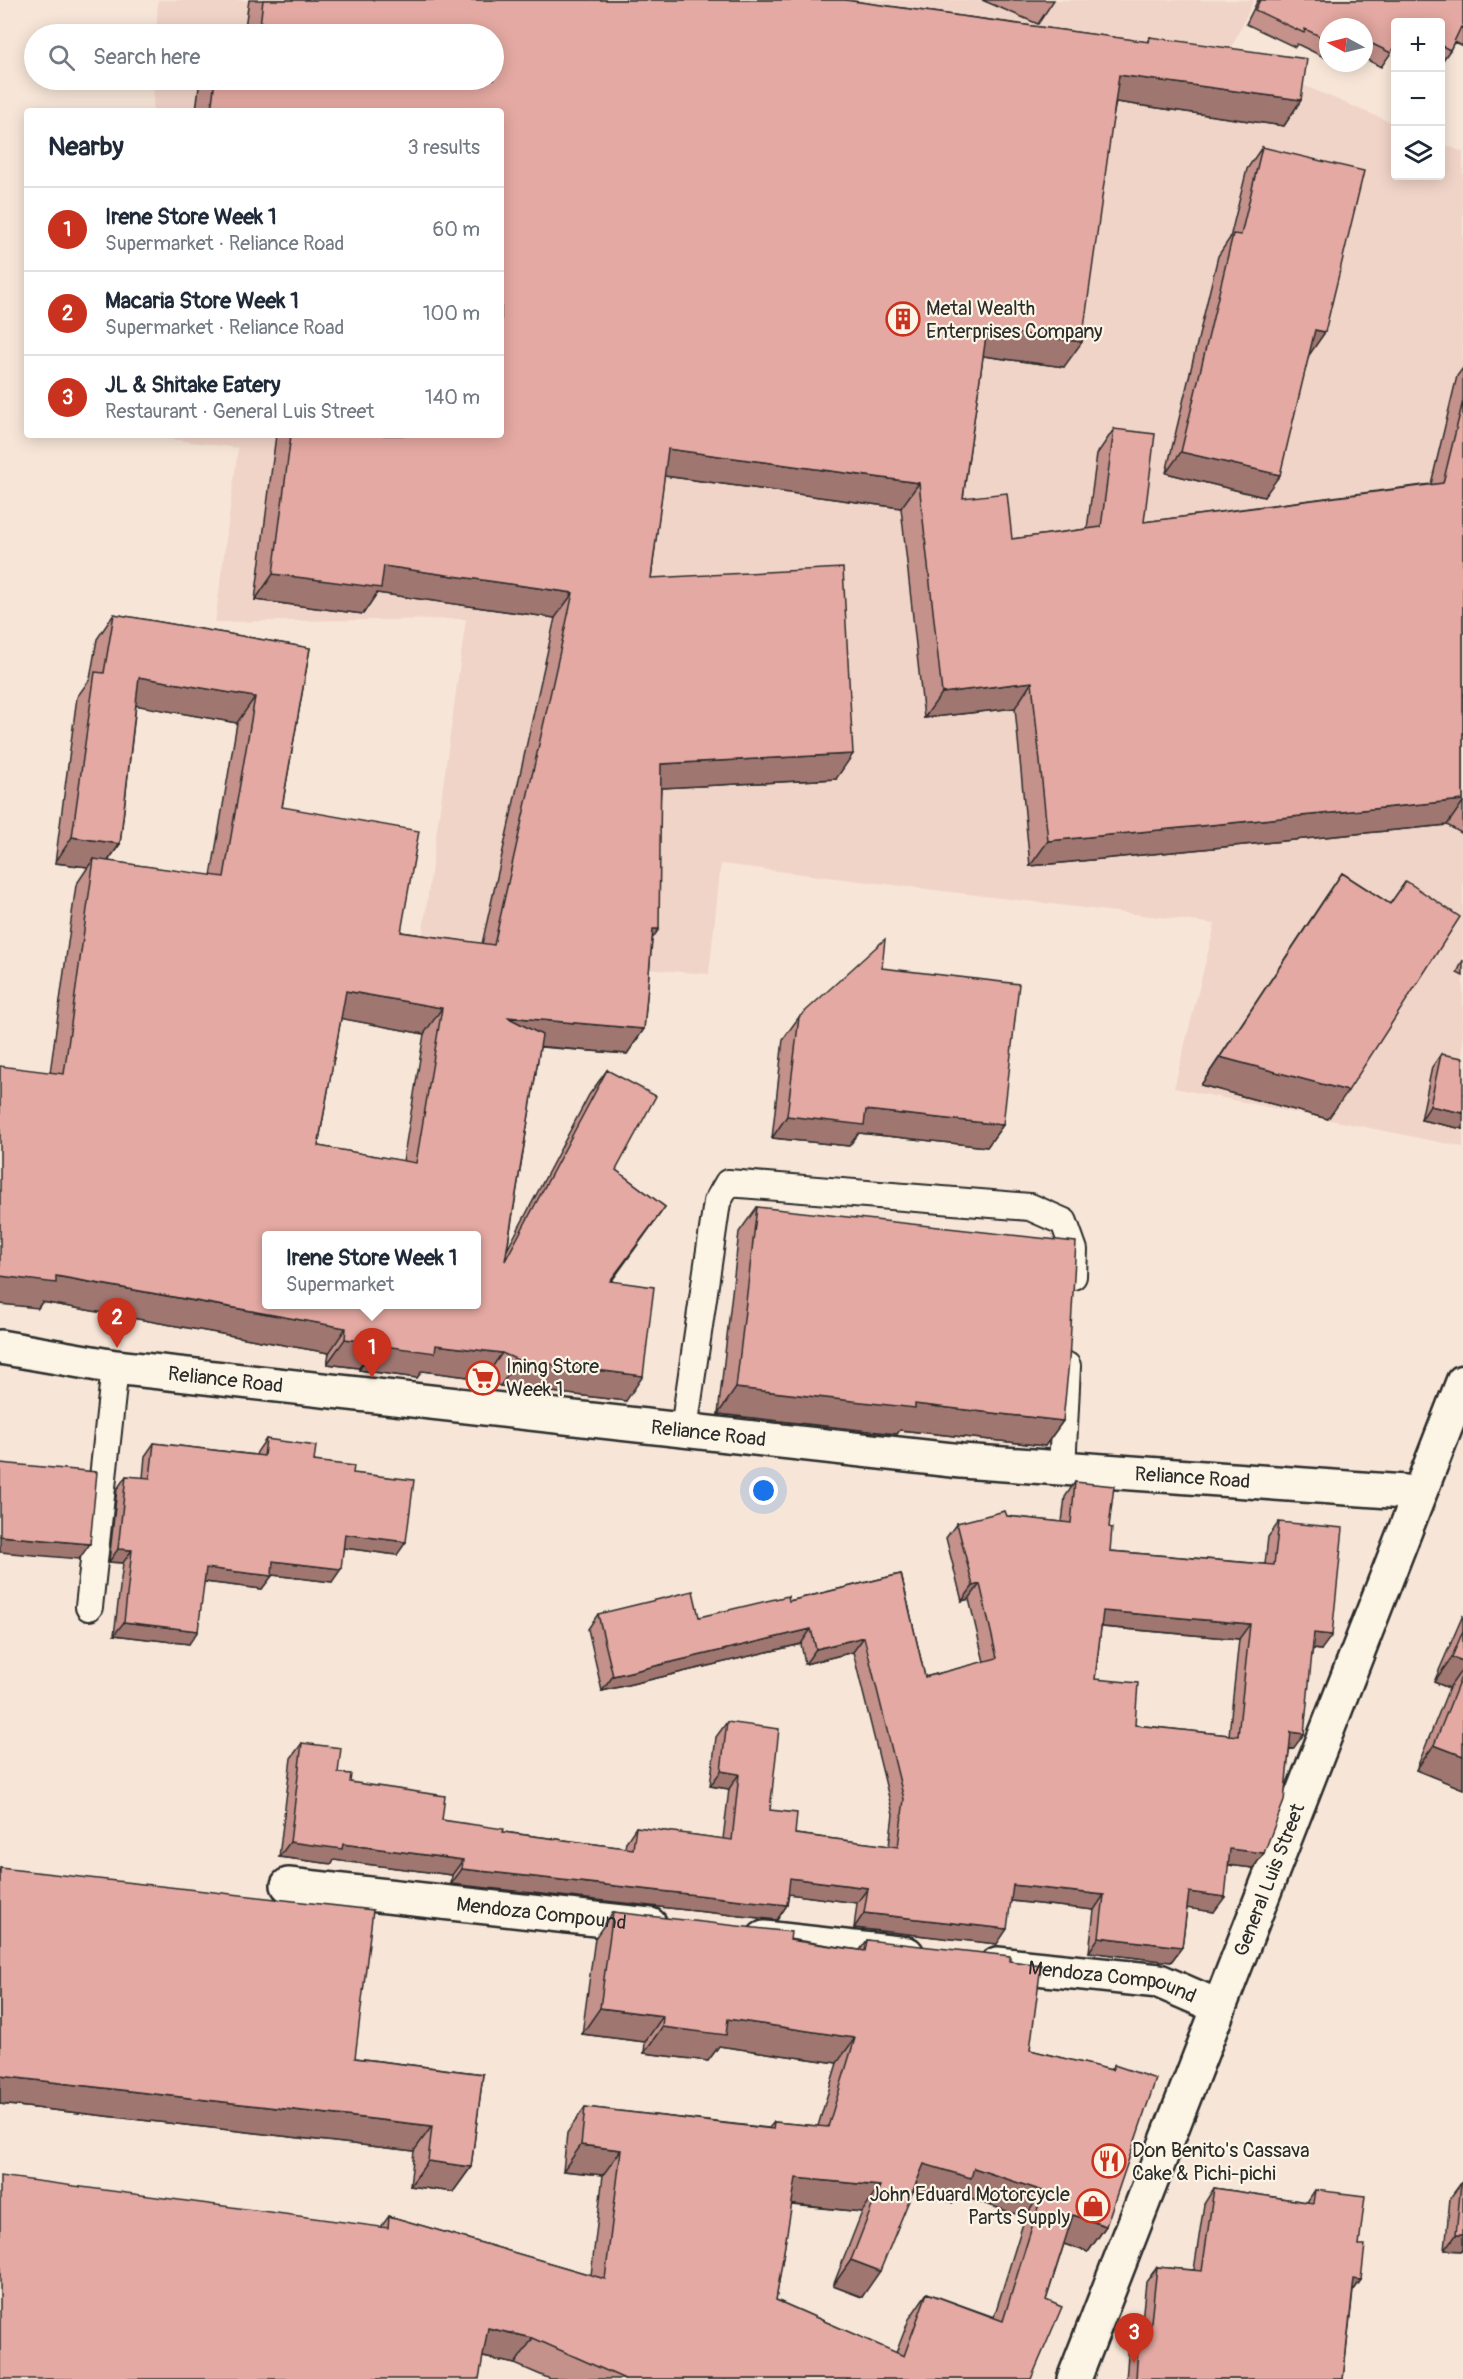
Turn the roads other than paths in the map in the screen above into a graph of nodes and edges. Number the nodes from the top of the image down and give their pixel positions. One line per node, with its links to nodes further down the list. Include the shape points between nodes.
1 (1071, 1298): 6 (lane, via 1074,1250 1064,1222 1030,1207 728,1183 717,1202)
2 (1068, 1345): 7 (lane)
3 (0, 1347): 4 (street, Reliance Road)
4 (115, 1367): 6 (street, Reliance Road); 9 (lane)
5 (1463, 1382): 8 (street, General Luis Street)
6 (684, 1430): 7 (street, Reliance Road)
7 (1062, 1469): 8 (street, Reliance Road)
8 (1419, 1493): 15 (street, General Luis Street)
9 (89, 1607)
10 (288, 1885): 11 (street, Mendoza Compound)
11 (682, 1929)
12 (729, 1934): 13 (street)
13 (932, 1956)
14 (968, 1960): 15 (street, Mendoza Compound, via 1159,1982)
15 (1219, 2007): 16 (street, General Luis Street)
16 (1074, 2379)

